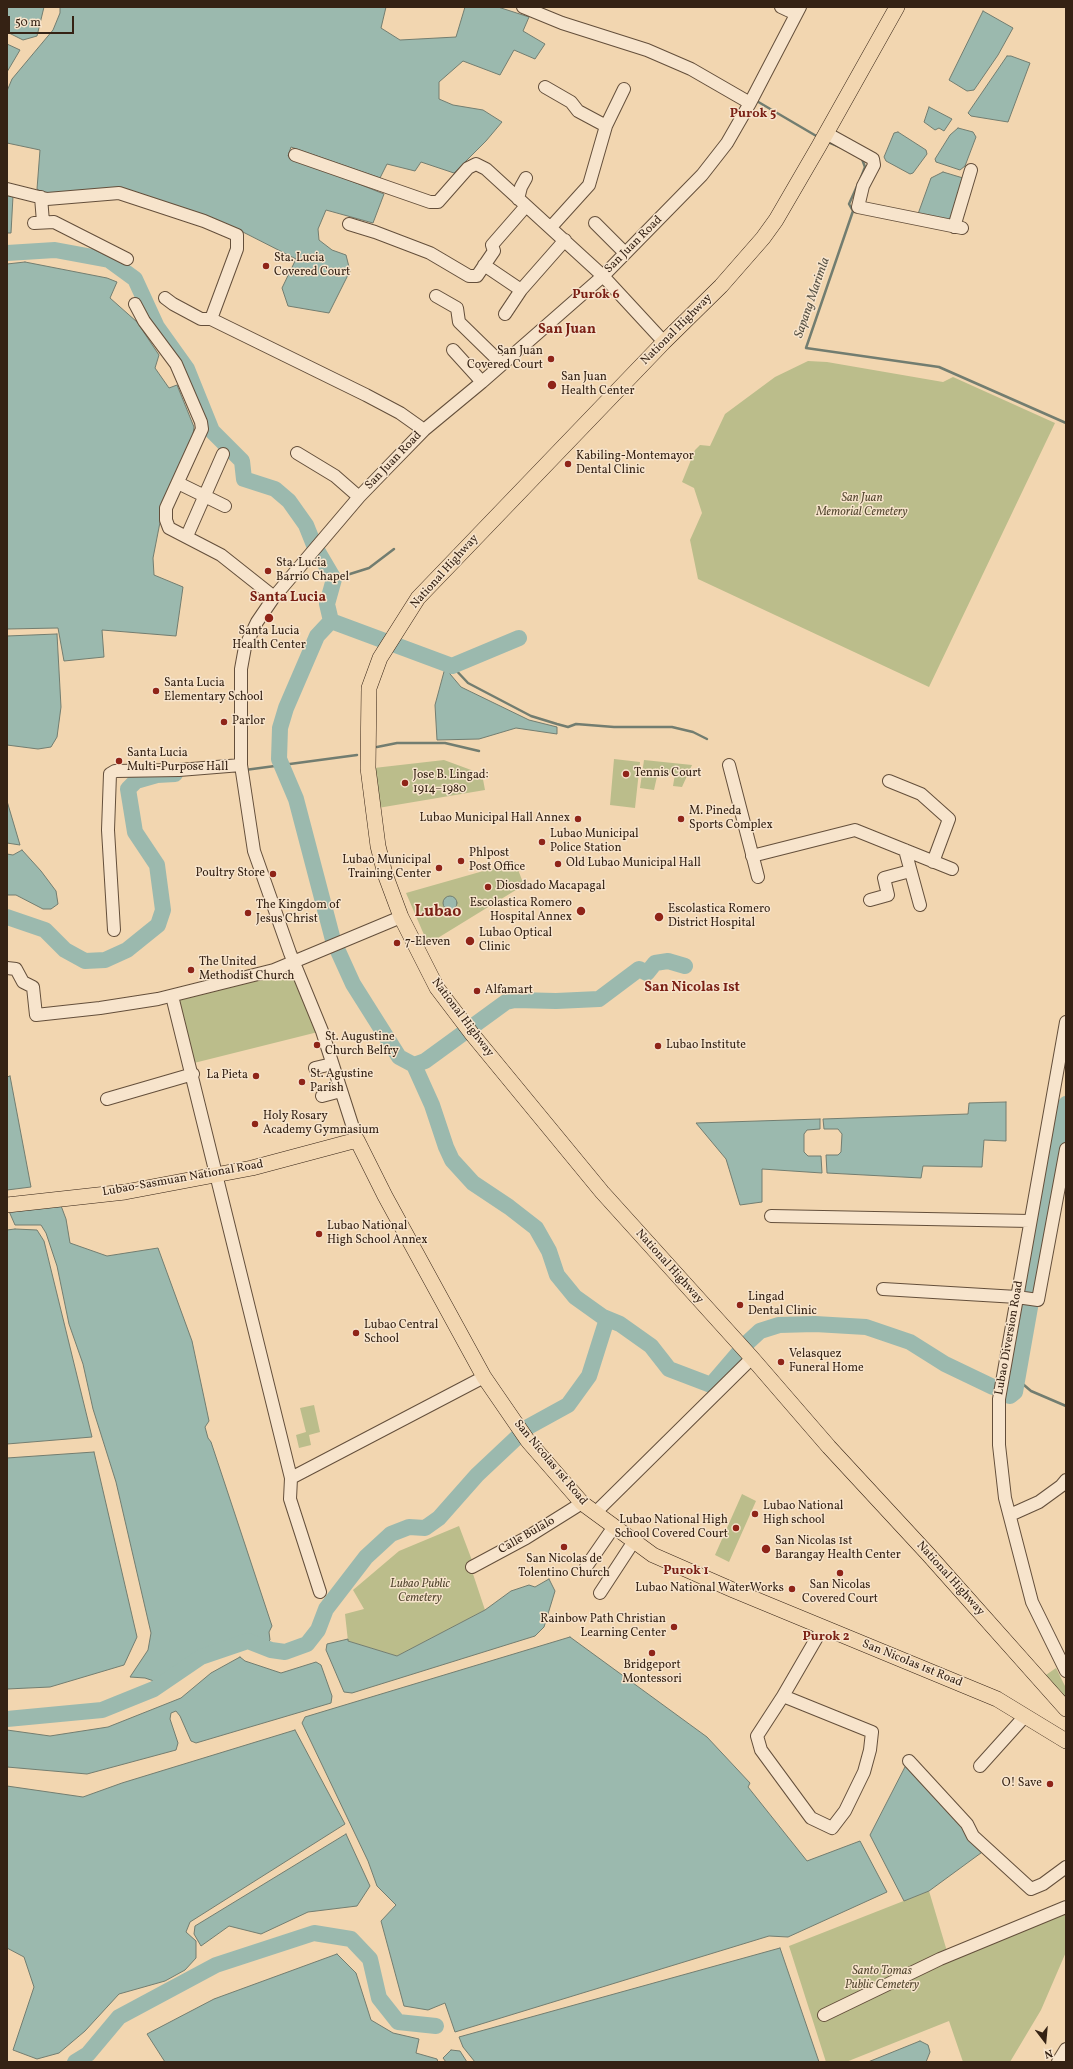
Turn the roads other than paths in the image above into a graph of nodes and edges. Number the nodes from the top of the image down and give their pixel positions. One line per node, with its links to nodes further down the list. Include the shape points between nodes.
1 (523, 7): 7 (street, via 562,23 647,50 691,70)
2 (781, 7): 4 (street)
3 (897, 7): 9 (main road, National Highway)
4 (798, 11): 7 (street, San Juan Road)
5 (545, 87): 8 (street, via 571,102 578,111)
6 (624, 89): 8 (street)
7 (750, 103): 20 (street, San Juan Road, via 727,143 702,175)
8 (606, 126): 18 (street, via 589,185)
9 (823, 139): 11 (street, via 873,159 874,165 863,186 858,207 958,228); 30 (main road, National Highway, via 763,238 721,286)
10 (295, 154): 15 (street, via 430,202 438,202 468,168 476,164 486,169)
11 (971, 170)
12 (526, 178): 15 (street, via 521,186)
13 (7, 190): 14 (street)
14 (41, 197): 21 (street, via 39,222 54,222); 29 (street, via 47,199 119,193 204,221 237,235 236,249)
15 (522, 202): 18 (street); 22 (street, via 492,245 494,251)
16 (595, 223): 20 (street)
17 (349, 224): 22 (street, via 430,252 469,276 477,276)
18 (551, 227): 19 (street)
19 (565, 240): 23 (street); 24 (street)
20 (626, 253): 23 (street, San Juan Road)
21 (127, 259)
22 (484, 265): 24 (street)
23 (603, 276): 30 (street); 32 (street, San Juan Road)
24 (521, 290): 28 (street)
25 (436, 296): 32 (street, via 457,308 459,322)
26 (165, 298): 29 (street, via 201,319)
27 (135, 304): 37 (street, via 144,321 176,364 201,422 202,429)
28 (505, 314)
29 (211, 319): 34 (street, via 366,395 400,413)
30 (664, 342): 54 (main road, National Highway, via 433,581 418,598 380,658 369,688 368,768 384,874)
31 (453, 350): 33 (street)
32 (502, 364): 33 (street, San Juan Road)
33 (482, 382): 34 (street, San Juan Road)
34 (424, 430): 39 (street, San Juan Road)
35 (297, 453): 39 (street, via 335,476)
36 (223, 454): 38 (street)
37 (178, 483): 38 (street); 41 (street, via 166,508 166,520 169,528)
38 (206, 495): 40 (street); 41 (street)
39 (359, 497): 42 (street, San Juan Road)
40 (225, 506)
41 (187, 536): 42 (street, via 221,555)
42 (274, 597): 44 (street, San Juan Road, via 257,622 245,647 241,669)
43 (729, 765): 47 (street)
44 (242, 769): 55 (street, via 115,771 110,774 108,830); 56 (street, San Juan Road, via 254,851)
45 (888, 781): 48 (street, via 921,794 949,819)
46 (904, 850): 47 (street, via 855,830); 48 (street); 50 (street)
47 (752, 856): 51 (street)
48 (933, 862): 49 (street)
49 (952, 870)
50 (910, 871): 52 (street, via 884,878 888,895); 53 (street)
51 (758, 877)
52 (870, 900)
53 (920, 905)
54 (402, 917): 56 (street); 74 (main road, National Highway, via 437,988 472,1034 602,1192)
55 (114, 930)
56 (295, 962): 58 (street, via 274,970); 60 (street, San Juan Road)
57 (7, 968): 58 (street, via 16,969 23,982 32,987 36,1015)
58 (172, 996): 62 (street)
59 (1066, 1022): 71 (street, Lubao Diversion Road)
60 (332, 1064): 61 (street); 63 (street, San Juan Road)
61 (315, 1068)
62 (192, 1074): 65 (street); 68 (street)
63 (340, 1091): 64 (street); 66 (street, San Juan Road)
64 (322, 1096)
65 (107, 1100)
66 (357, 1140): 68 (main road, Lubao-Sasmuan National Road, via 252,1168); 75 (main road, San Nicolas 1st Road)
67 (1066, 1149): 73 (street, via 1038,1300)
68 (215, 1175): 69 (main road, Lubao-Sasmuan National Road, via 125,1192); 76 (street)
69 (7, 1205)
70 (771, 1216): 71 (street)
71 (1030, 1221): 73 (street, Lubao Diversion Road)
72 (883, 1289): 73 (street)
73 (1019, 1297): 80 (street, Lubao Diversion Road, via 999,1399 1001,1468)
74 (750, 1357): 79 (street); 90 (main road, National Highway, via 829,1448 928,1554)
75 (484, 1377): 76 (street); 78 (main road, San Nicolas 1st Road, via 528,1440)
76 (291, 1478): 85 (street, via 290,1499)
77 (1066, 1480): 80 (street, via 1039,1502)
78 (582, 1503): 79 (main road, San Nicolas 1st Road); 83 (street, Calle Bulalo, via 526,1538)
79 (595, 1513): 81 (main road, San Nicolas 1st Road)
80 (1010, 1515): 88 (street, Lubao Diversion Road, via 1032,1602)
81 (613, 1528): 82 (main road, San Nicolas 1st Road); 84 (street)
82 (634, 1541): 86 (street); 87 (main road, San Nicolas 1st Road, via 653,1554)
83 (472, 1567)
84 (586, 1567)
85 (320, 1592)
86 (600, 1593)
87 (823, 1627): 89 (street); 91 (main road, San Nicolas 1st Road, via 997,1699)
88 (1066, 1671)
89 (783, 1696): 89 (street, via 872,1732 864,1772 845,1811 832,1828 811,1818 761,1750 757,1736)
90 (1066, 1709)
91 (1025, 1716): 92 (main road, San Nicolas 1st Road); 94 (street)
92 (1066, 1741)
93 (909, 1760): 95 (street, via 968,1824 973,1836 1031,1889 1043,1884)
94 (980, 1766)
95 (1066, 1867)
96 (1066, 1907): 97 (street, via 940,1959)
97 (824, 2015)
98 (1066, 2049): 99 (street)
99 (1058, 2062)

